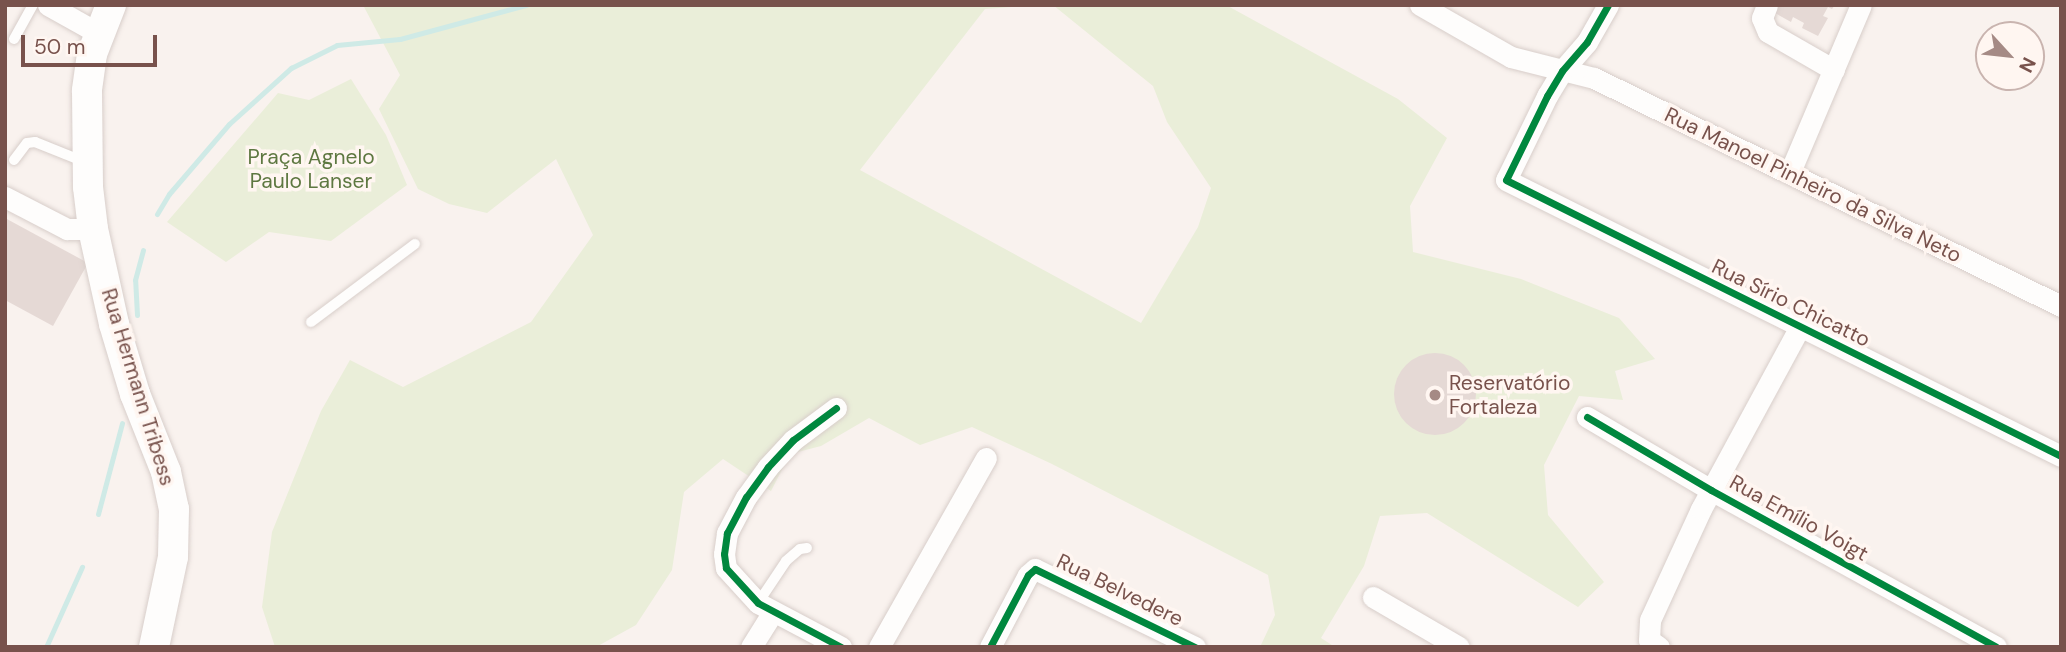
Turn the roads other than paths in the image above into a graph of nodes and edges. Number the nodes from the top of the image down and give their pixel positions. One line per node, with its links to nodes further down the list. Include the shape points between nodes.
1 (33, 5): 9 (lane)
2 (48, 5): 8 (street)
3 (111, 5): 8 (main road, Rua Hermann Tribess)
4 (1420, 5): 11 (street, Rua Manoel Pinheiro da Silva Neto, via 1511,57)
5 (1608, 5): 11 (street, via 1587,42)
6 (1768, 5): 10 (street, via 1762,18 1768,32)
7 (1861, 5): 10 (street)
8 (98, 33): 13 (main road, Rua Hermann Tribess, via 87,91)
9 (14, 39)
10 (1834, 70): 14 (street)
11 (1562, 71): 14 (street, Rua Manoel Pinheiro da Silva Neto, via 1594,78); 20 (street, Rua Sírio Chicatto, via 1506,180)
12 (14, 160): 13 (lane, via 27,143 35,142)
13 (88, 163): 16 (main road, Rua Hermann Tribess)
14 (1790, 172): 18 (street, Rua Manoel Pinheiro da Silva Neto)
15 (5, 197): 16 (street, via 67,229)
16 (93, 229): 29 (main road, Rua Hermann Tribess, via 121,349 166,472 174,509 173,557)
17 (415, 244): 19 (lane)
18 (2061, 306)
19 (310, 322)
20 (1800, 327): 23 (street, Rua Sírio Chicatto); 25 (street)
21 (836, 408): 28 (street, via 793,440 768,467 727,533 726,568)
22 (1587, 417): 25 (street, Rua Emílio Voigt)
23 (2061, 456)
24 (986, 458): 32 (street)
25 (1711, 490): 36 (street, via 1650,620 1649,640); 37 (street, Rua Emílio Voigt)
26 (807, 548): 28 (lane, via 786,561)
27 (1373, 597): 35 (street)
28 (765, 608): 30 (street); 31 (street)
29 (154, 647)
30 (751, 647)
31 (841, 647)
32 (879, 647)
33 (990, 647): 34 (street, Rua Belvedere, via 1035,569)
34 (1195, 647)
35 (1459, 647)
36 (1659, 647)
37 (1996, 647)

